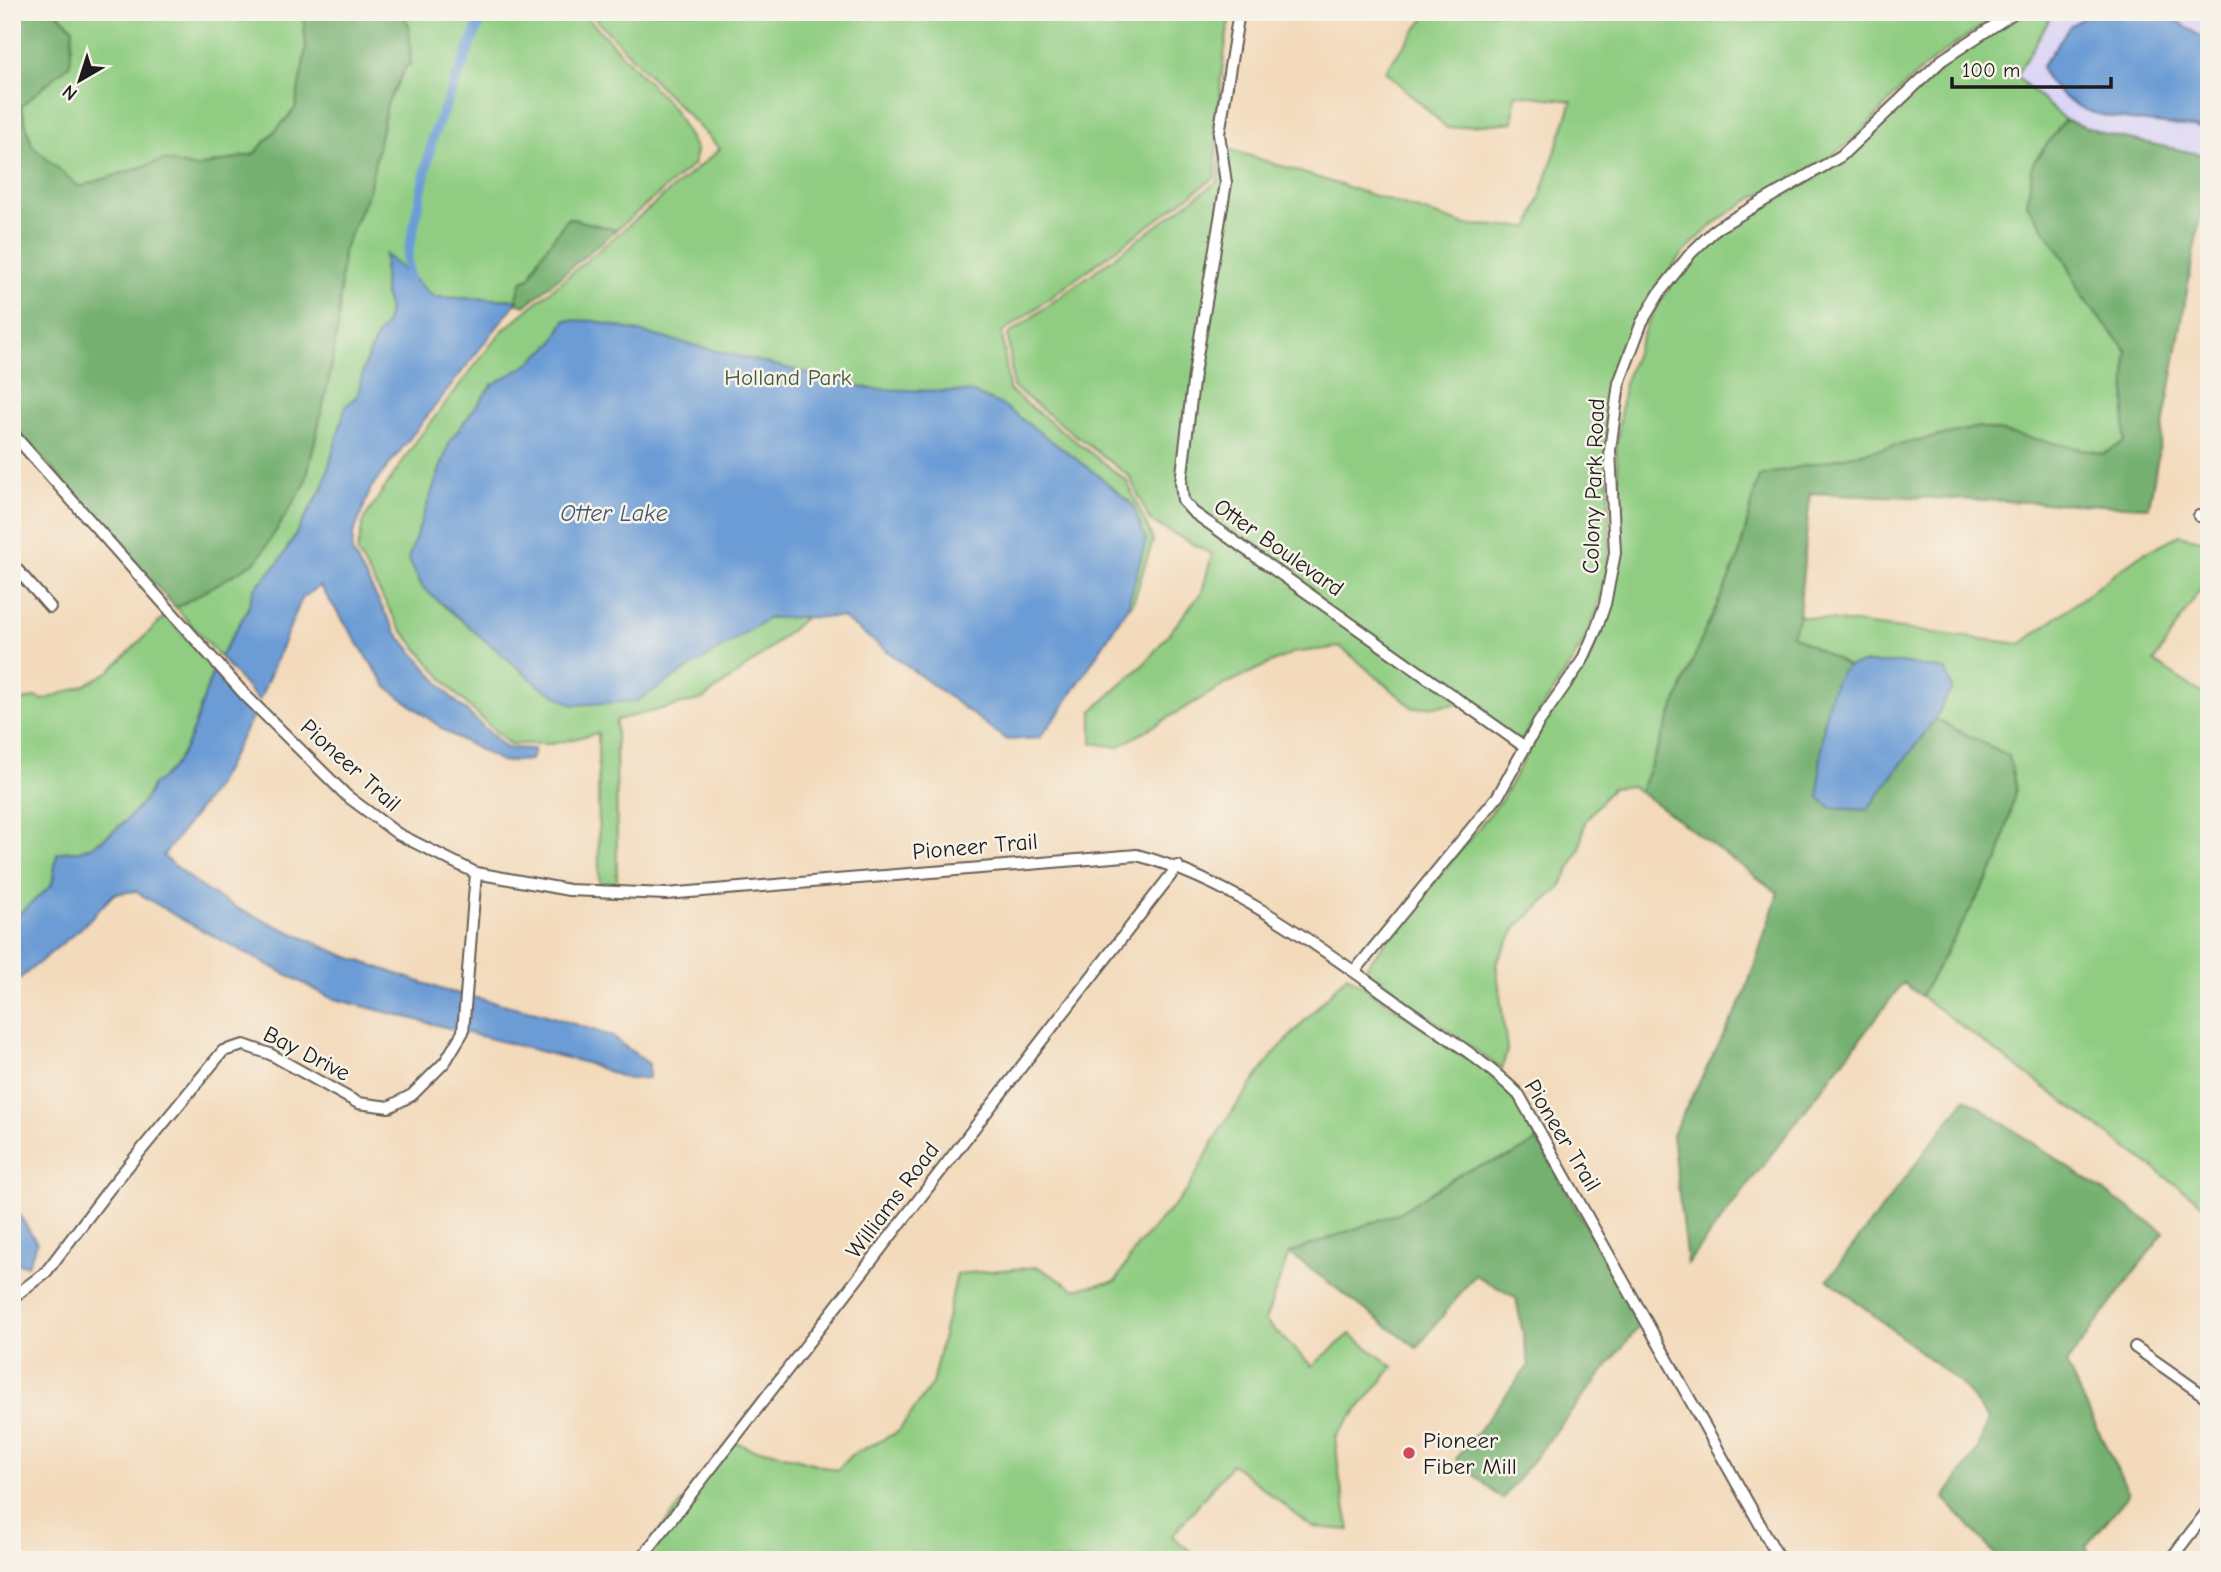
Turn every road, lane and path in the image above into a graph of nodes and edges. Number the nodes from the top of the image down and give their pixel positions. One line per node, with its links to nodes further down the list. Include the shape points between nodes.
1 (1239, 12): 6 (street, Otter Boulevard, via 1219,134 1226,183 1194,374 1181,482 1183,501)
2 (2015, 12): 6 (street, Colony Park Road, via 1942,60 1841,156 1717,228 1660,292 1638,331 1617,393 1610,450 1615,553 1605,604 1582,661)
3 (12, 433): 8 (street, Pioneer Trail, via 259,710 366,812 398,834)
4 (12, 564): 5 (street)
5 (50, 607)
6 (1525, 747): 9 (street, via 1498,796)
7 (1178, 866): 8 (street, Pioneer Trail, via 1137,855 666,894 569,890); 9 (street, Pioneer Trail, via 1219,885); 14 (street, Williams Road)
8 (476, 873): 10 (street, Bay Drive, via 463,1032 446,1062 412,1096 390,1107 358,1103 270,1054 244,1045 223,1051 46,1272)
9 (1354, 972): 15 (street, Pioneer Trail, via 1491,1066 1519,1096)
10 (12, 1298)
11 (2135, 1347): 12 (street)
12 (2209, 1399)
13 (2209, 1509): 16 (street)
14 (640, 1560)
15 (1780, 1560)
16 (2170, 1560)

